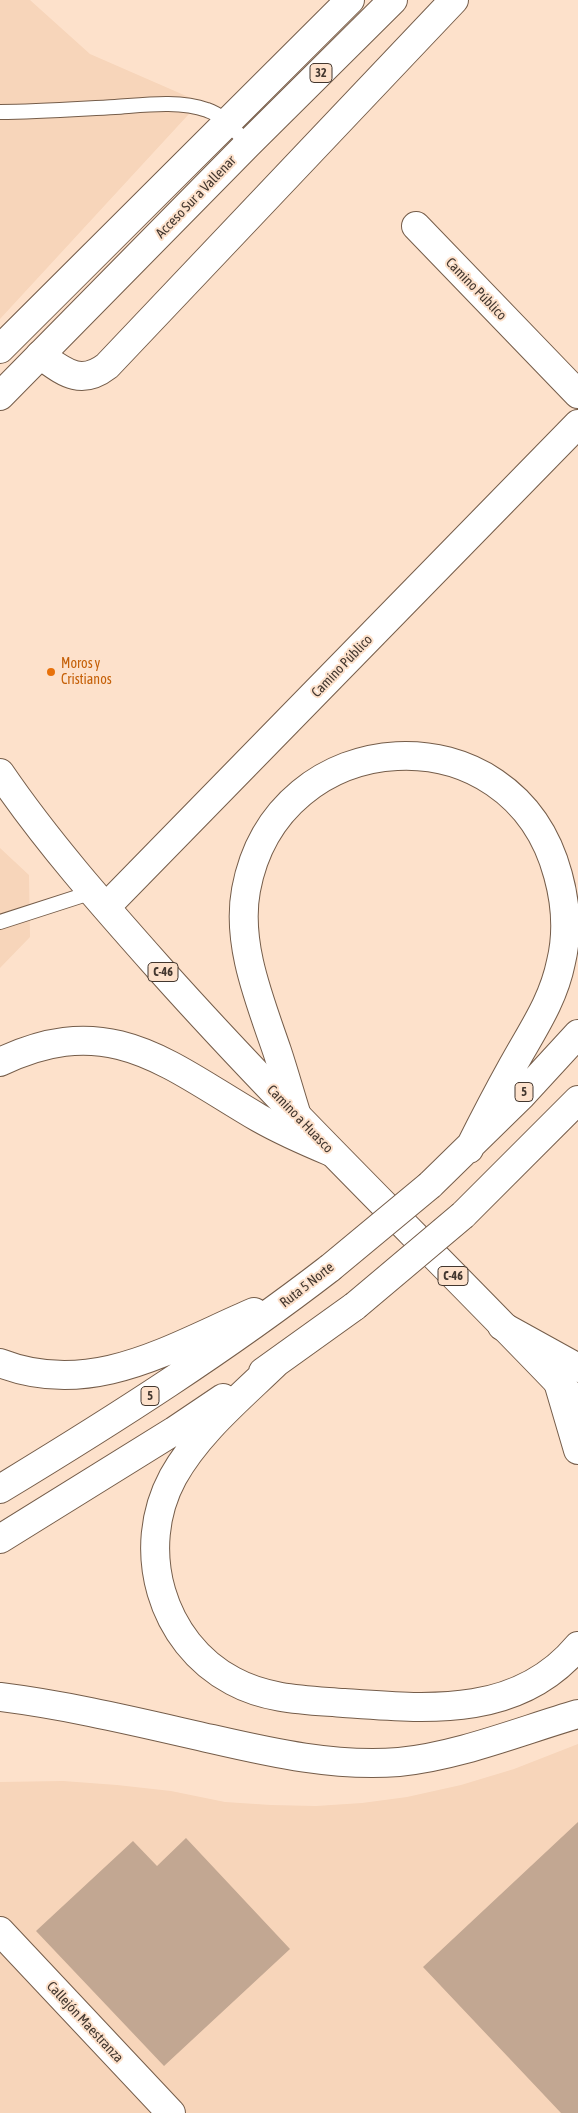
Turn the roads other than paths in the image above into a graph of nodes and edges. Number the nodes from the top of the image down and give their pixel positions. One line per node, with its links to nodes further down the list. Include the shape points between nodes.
1 (350, 0): 5 (main road, 32)
2 (393, 0): 6 (main road, Acceso Sur a Vallenar / 32)
3 (454, 0): 10 (main road, via 107,366 92,375 74,376)
4 (0, 112): 5 (lane, via 168,105 208,110)
5 (226, 122): 6 (lane); 8 (main road, 32)
6 (248, 144): 10 (main road, Acceso Sur a Vallenar / 32)
7 (416, 226): 11 (main road, Camino Público)
8 (50, 300): 9 (main road, 32); 10 (main road, via 35,329)
9 (0, 349)
10 (40, 355): 12 (main road, Acceso Sur a Vallenar / 32)
11 (578, 394)
12 (0, 396)
13 (578, 424): 17 (main road, Camino Público)
14 (0, 773): 16 (main road, Camino a Huasco / C-46)
15 (0, 797): 16 (main road, Camino a Huasco / C-46)
16 (35, 824): 17 (main road, Camino a Huasco / C-46)
17 (99, 900): 18 (lane); 22 (main road, Camino a Huasco / C-46)
18 (0, 922)
19 (578, 1034): 24 (main road, Ruta 5 Norte / 5)
20 (0, 1062): 25 (main road, via 39,1045 62,1041 117,1043 164,1060 259,1117)
21 (578, 1100): 26 (main road)
22 (296, 1116): 24 (main road, via 249,959 244,918 246,892 261,843 292,801 311,784 334,771 366,760 409,755 434,758 480,773 519,802 534,821 549,850 562,888 565,912 562,960 547,1006); 25 (main road, Camino a Huasco / C-46)
23 (578, 1117): 26 (main road)
24 (469, 1148): 27 (main road, Ruta 5 Norte / 5, bridge, via 430,1185)
25 (331, 1152): 30 (main road, Camino a Huasco / C-46, via 502,1326)
26 (528, 1152): 28 (main road, bridge, via 463,1216 356,1306)
27 (295, 1295): 29 (main road, via 123,1368 96,1374 41,1375); 33 (main road, Ruta 5 Norte / 5, via 164,1387)
28 (278, 1362): 34 (main road); 35 (main road, via 212,1424 173,1477 162,1505 155,1540 160,1588 178,1632 195,1651 232,1681 272,1696 408,1708 450,1707 502,1697 531,1686 552,1673)
29 (0, 1363)
30 (568, 1375): 31 (main road, Camino a Huasco / C-46); 32 (main road)
31 (578, 1404)
32 (578, 1450)
33 (0, 1489)
34 (0, 1539)
35 (578, 1646)
36 (0, 1697): 37 (main road, via 92,1712 280,1754 366,1763 400,1762 433,1755)
37 (578, 1714)
38 (0, 1931): 39 (main road, Callejón Maestranza)
39 (170, 2113)

